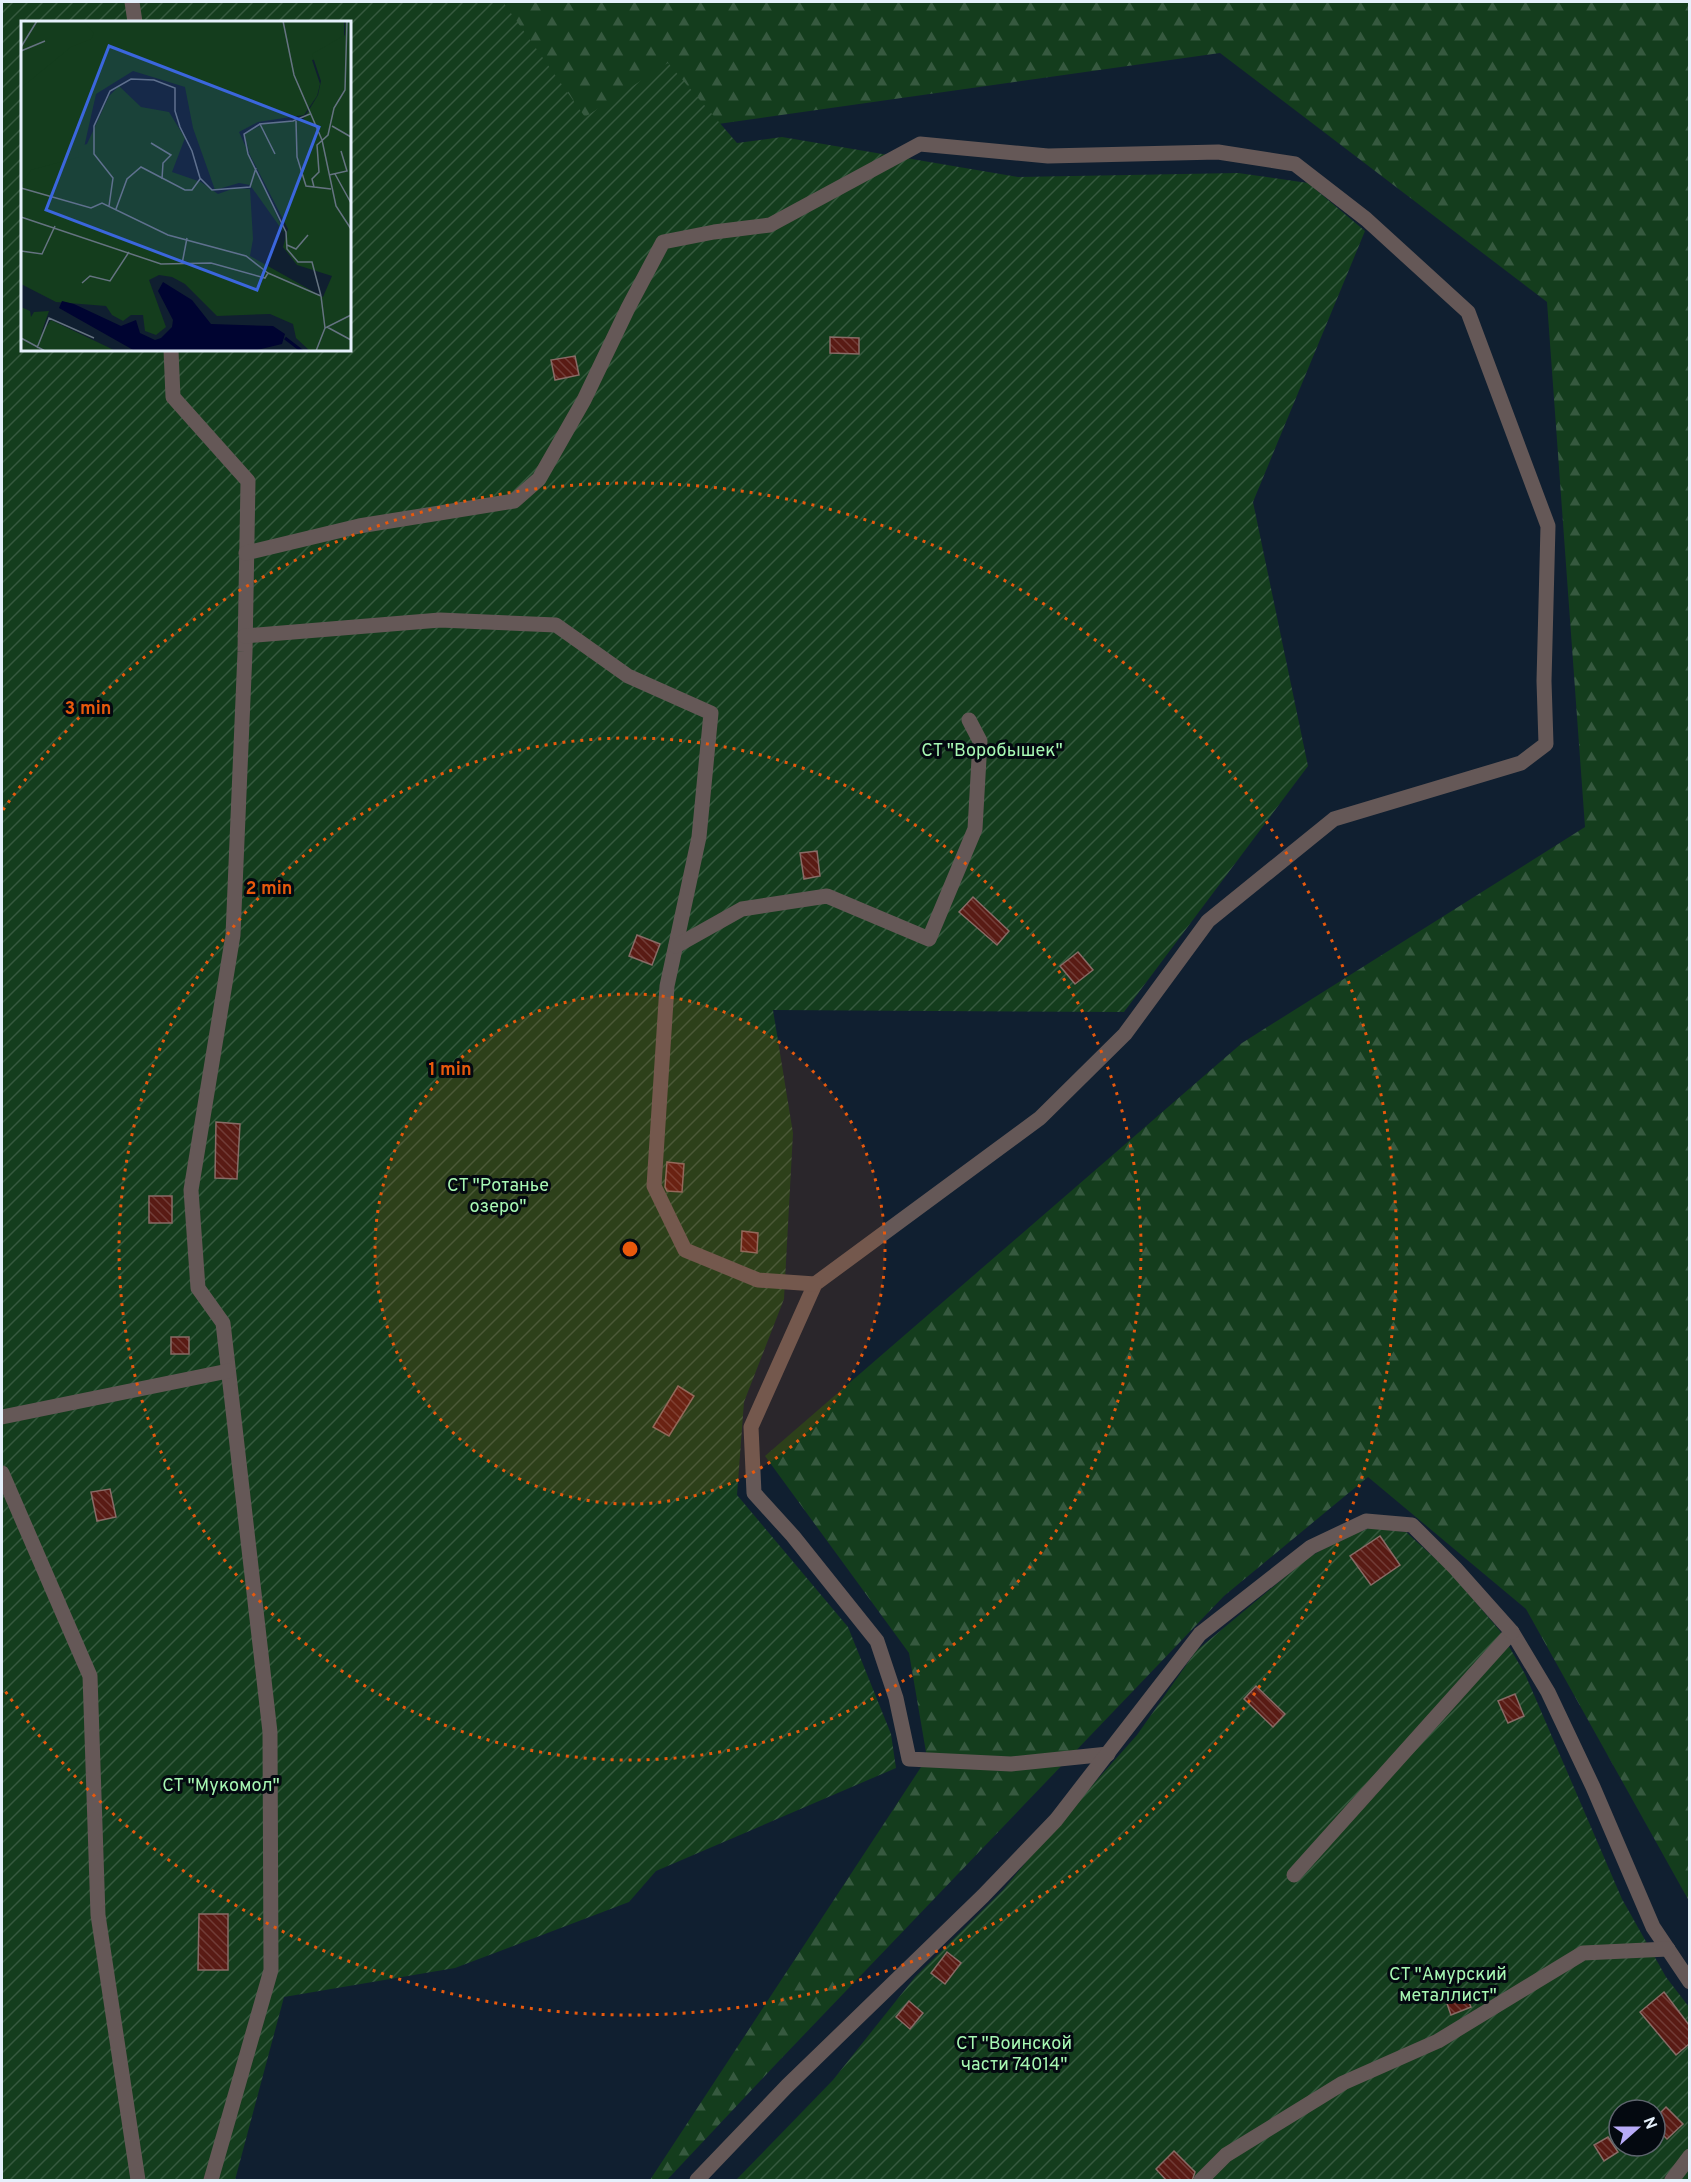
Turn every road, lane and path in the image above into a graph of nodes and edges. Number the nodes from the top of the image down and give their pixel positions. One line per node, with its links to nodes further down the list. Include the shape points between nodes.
1 (132, 2): 2 (street)
2 (135, 21)
3 (171, 351): 4 (street, via 173,397 248,481)
4 (246, 553): 5 (street); 8 (street, via 359,526 514,501 539,478 584,400 663,242 770,225 920,144 1048,156 1218,152 1295,164 1366,219 1467,312 1548,526 1546,744 1521,763 1334,819 1208,921 1125,1034 1040,1118)
5 (245, 636): 7 (street, via 440,620 556,625 628,676 711,713 699,837); 9 (street, via 233,935 191,1190 198,1288 223,1323)
6 (969, 720): 7 (street, via 980,741 975,830 929,939 827,896 741,909)
7 (676, 946): 8 (street, via 667,986 654,1186 685,1250 758,1281)
8 (815, 1284): 13 (street, via 751,1427 754,1492 877,1641 896,1698 909,1759 1011,1764)
9 (228, 1371): 10 (street); 19 (street, via 270,1732 271,1970)
10 (2, 1417)
11 (2, 1473): 18 (street, via 90,1676 98,1915)
12 (1512, 1632): 13 (street, via 1412,1525 1366,1521 1311,1547 1200,1634); 14 (street); 15 (street, via 1548,1692 1653,1927)
13 (1107, 1754): 20 (street, via 1056,1820 787,2086)
14 (1294, 1875)
15 (1668, 1949): 16 (street); 21 (street, via 1583,1953 1438,2041 1342,2083 1226,2155)
16 (1689, 1982)
17 (1689, 2156): 22 (street)
18 (138, 2181)
19 (210, 2181)
20 (697, 2181)
21 (1200, 2181)
22 (1672, 2181)

